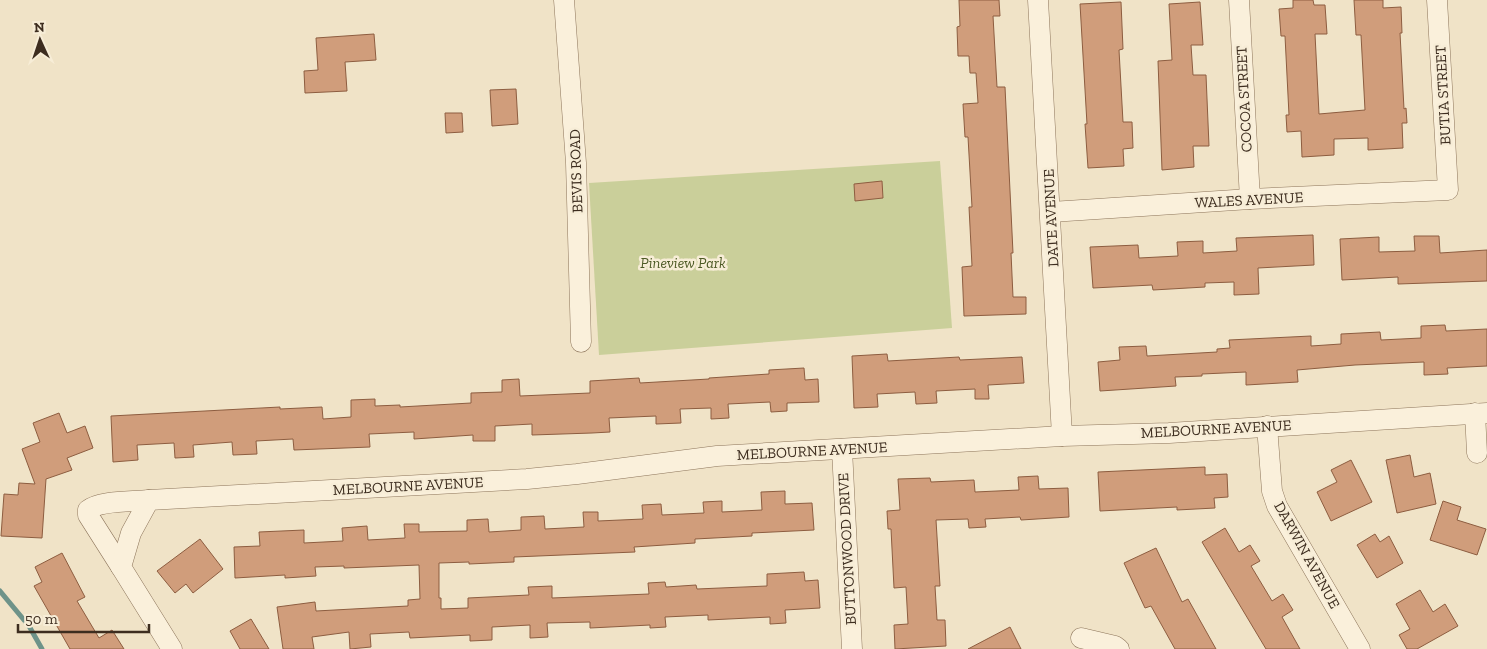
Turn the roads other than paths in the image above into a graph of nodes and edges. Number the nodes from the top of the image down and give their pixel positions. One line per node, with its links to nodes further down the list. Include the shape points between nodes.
1 (564, 0): 8 (street, BEVIS ROAD, via 576,163)
2 (1038, 0): 7 (street, DATE AVENUE)
3 (1239, 0): 6 (street, COCOA STREET)
4 (1437, 0): 5 (street, BUTIA STREET)
5 (1448, 190): 6 (street, WALES AVENUE)
6 (1250, 199): 7 (street, WALES AVENUE)
7 (1051, 212): 11 (street, DATE AVENUE)
8 (581, 342)
9 (1481, 413): 10 (street, MELBOURNE AVENUE); 13 (street, MELBOURNE AVENUE)
10 (1268, 426): 11 (street, MELBOURNE AVENUE); 20 (street, DARWIN AVENUE, via 1276,506)
11 (1062, 436): 12 (street, MELBOURNE AVENUE)
12 (842, 449): 14 (street, MELBOURNE AVENUE, via 718,456 526,479); 18 (street, BUTTONWOOD DRIVE)
13 (1477, 453)
14 (149, 500): 15 (street, via 131,533); 15 (street, MELBOURNE AVENUE, via 103,504 88,510 88,515)
15 (121, 567): 17 (street)
16 (1081, 638): 19 (street)
17 (172, 649)
18 (852, 649)
19 (1119, 649)
20 (1360, 649)

